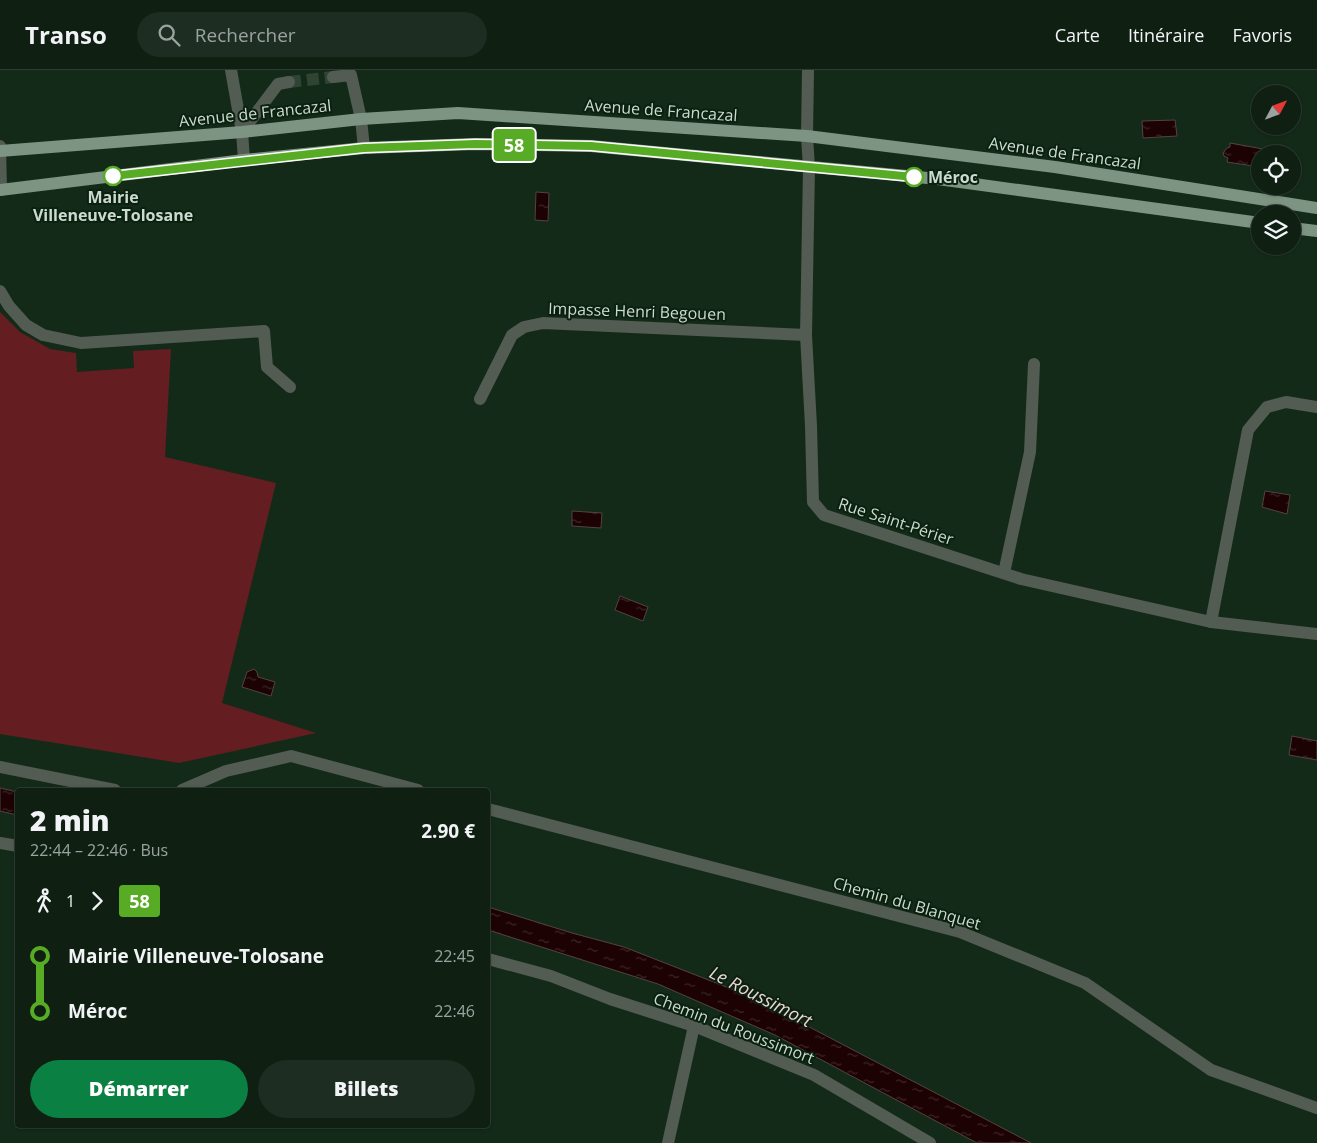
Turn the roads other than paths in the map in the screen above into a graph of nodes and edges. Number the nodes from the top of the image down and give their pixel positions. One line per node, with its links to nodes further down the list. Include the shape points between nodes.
1 (231, 70): 6 (street)
2 (808, 70): 7 (street, Rue Saint-Périer)
3 (334, 77): 5 (street, via 351,75)
4 (288, 82): 6 (street, via 278,84)
5 (361, 119): 6 (main road, Avenue de Francazal); 7 (main road, Avenue de Francazal, via 458,113); 8 (street)
6 (242, 132): 9 (main road, Avenue de Francazal); 10 (street)
7 (807, 136): 11 (street, Rue Saint-Périer); 13 (main road, Avenue de Francazal, via 1055,167)
8 (364, 148): 10 (main road); 11 (main road, via 475,144 591,146)
9 (0, 149): 12 (street)
10 (244, 160): 12 (main road)
11 (809, 168): 14 (main road, via 938,179); 18 (street, Rue Saint-Périer)
12 (1, 190)
13 (1317, 208)
14 (1251, 222)
15 (1301, 229): 16 (main road)
16 (1317, 231)
17 (0, 291): 20 (street, via 26,325 43,335 81,343 264,331 267,367)
18 (806, 335): 21 (street, Impasse Henri Begouen, via 543,323 524,327 512,335); 23 (street, Rue Saint-Périer, via 813,502 824,515)
19 (1034, 364): 23 (street, via 1030,452)
20 (290, 387)
21 (480, 399)
22 (1317, 407): 24 (street, via 1286,402 1267,407 1248,430)
23 (1004, 574): 24 (street, Rue Saint-Périer)
24 (1211, 622): 25 (street, Rue Saint-Périer)
25 (1317, 634)
26 (0, 767): 27 (street)
27 (105, 788)
28 (187, 788): 29 (street, via 226,771 291,756)
29 (411, 788)
30 (490, 810): 35 (street, Chemin du Blanquet, via 960,932 1085,983 1211,1070)
31 (0, 843): 32 (street)
32 (15, 846)
33 (490, 960): 34 (street, Chemin du Roussimort, via 551,976)
34 (694, 1026): 36 (street); 37 (street, Chemin du Roussimort, via 814,1075)
35 (1317, 1108)
36 (668, 1143)
37 (930, 1143)

